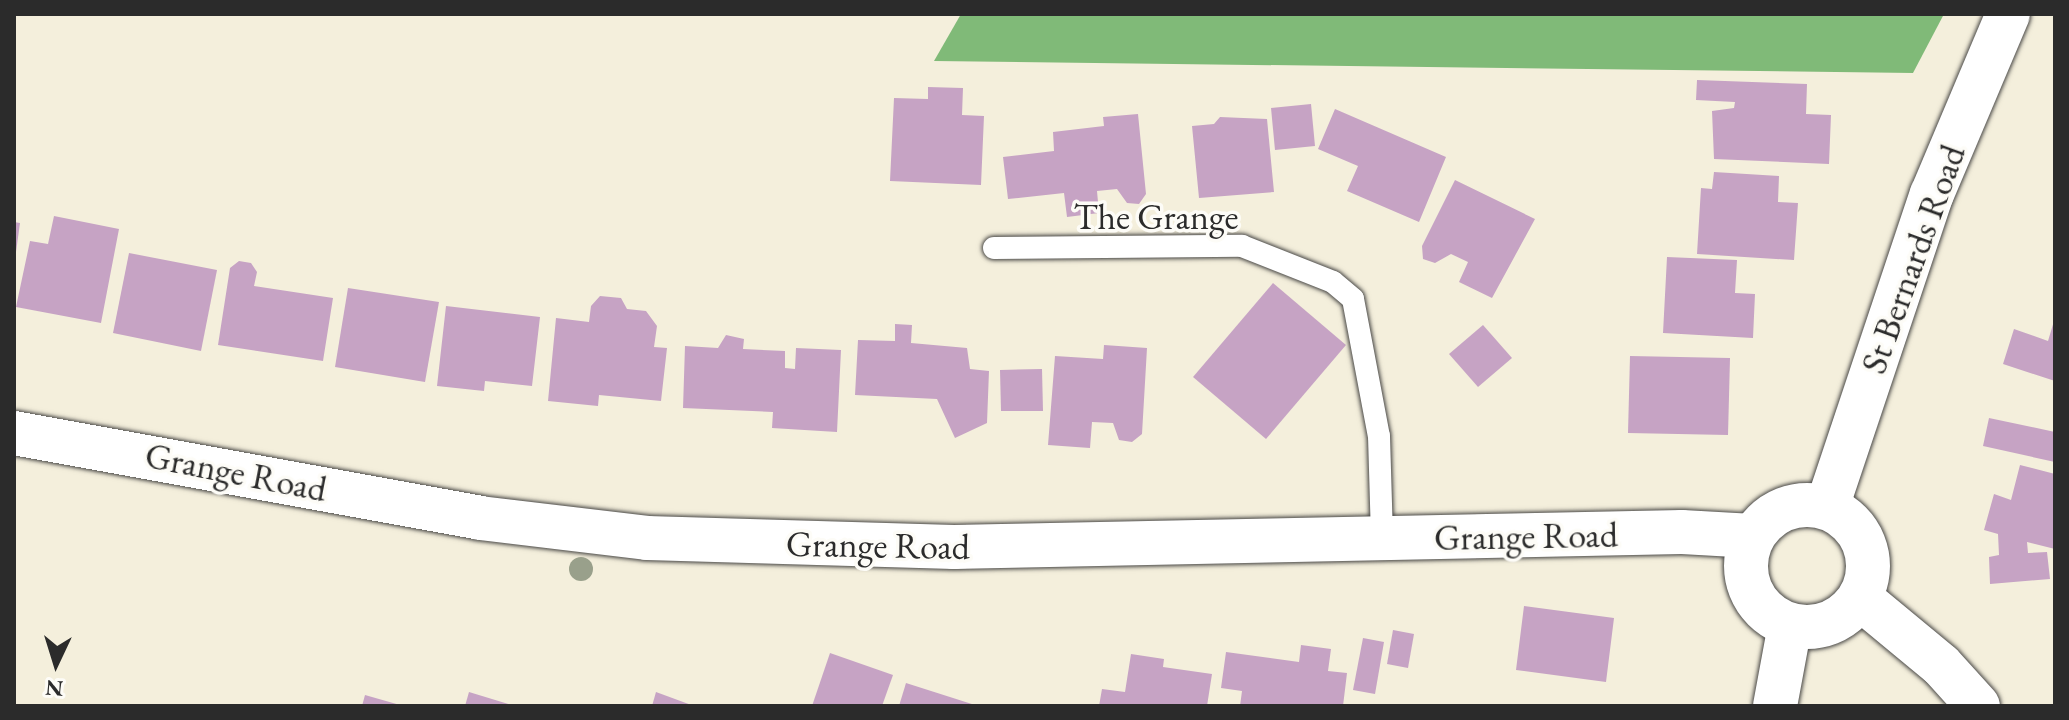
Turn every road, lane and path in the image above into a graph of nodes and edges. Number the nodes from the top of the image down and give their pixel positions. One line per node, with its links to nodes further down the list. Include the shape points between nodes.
1 (2008, 14): 4 (street, St Bernards Road, via 1932,194)
2 (994, 248): 6 (lane, The Grange, via 1242,246 1333,282 1353,299 1379,436)
3 (14, 433): 6 (street, Grange Road, via 480,518 647,538 954,547)
4 (1827, 507): 5 (street, via 1796,505 1776,512); 7 (street, via 1846,518 1867,551 1869,573)
5 (1753, 536): 6 (street, Grange Road, via 1682,532); 8 (street, via 1746,557 1748,585 1771,616)
6 (1382, 539)
7 (1860, 598): 8 (street, via 1831,623); 10 (street, via 1941,665)
8 (1790, 625): 9 (street)
9 (1775, 706)
10 (1978, 706)

